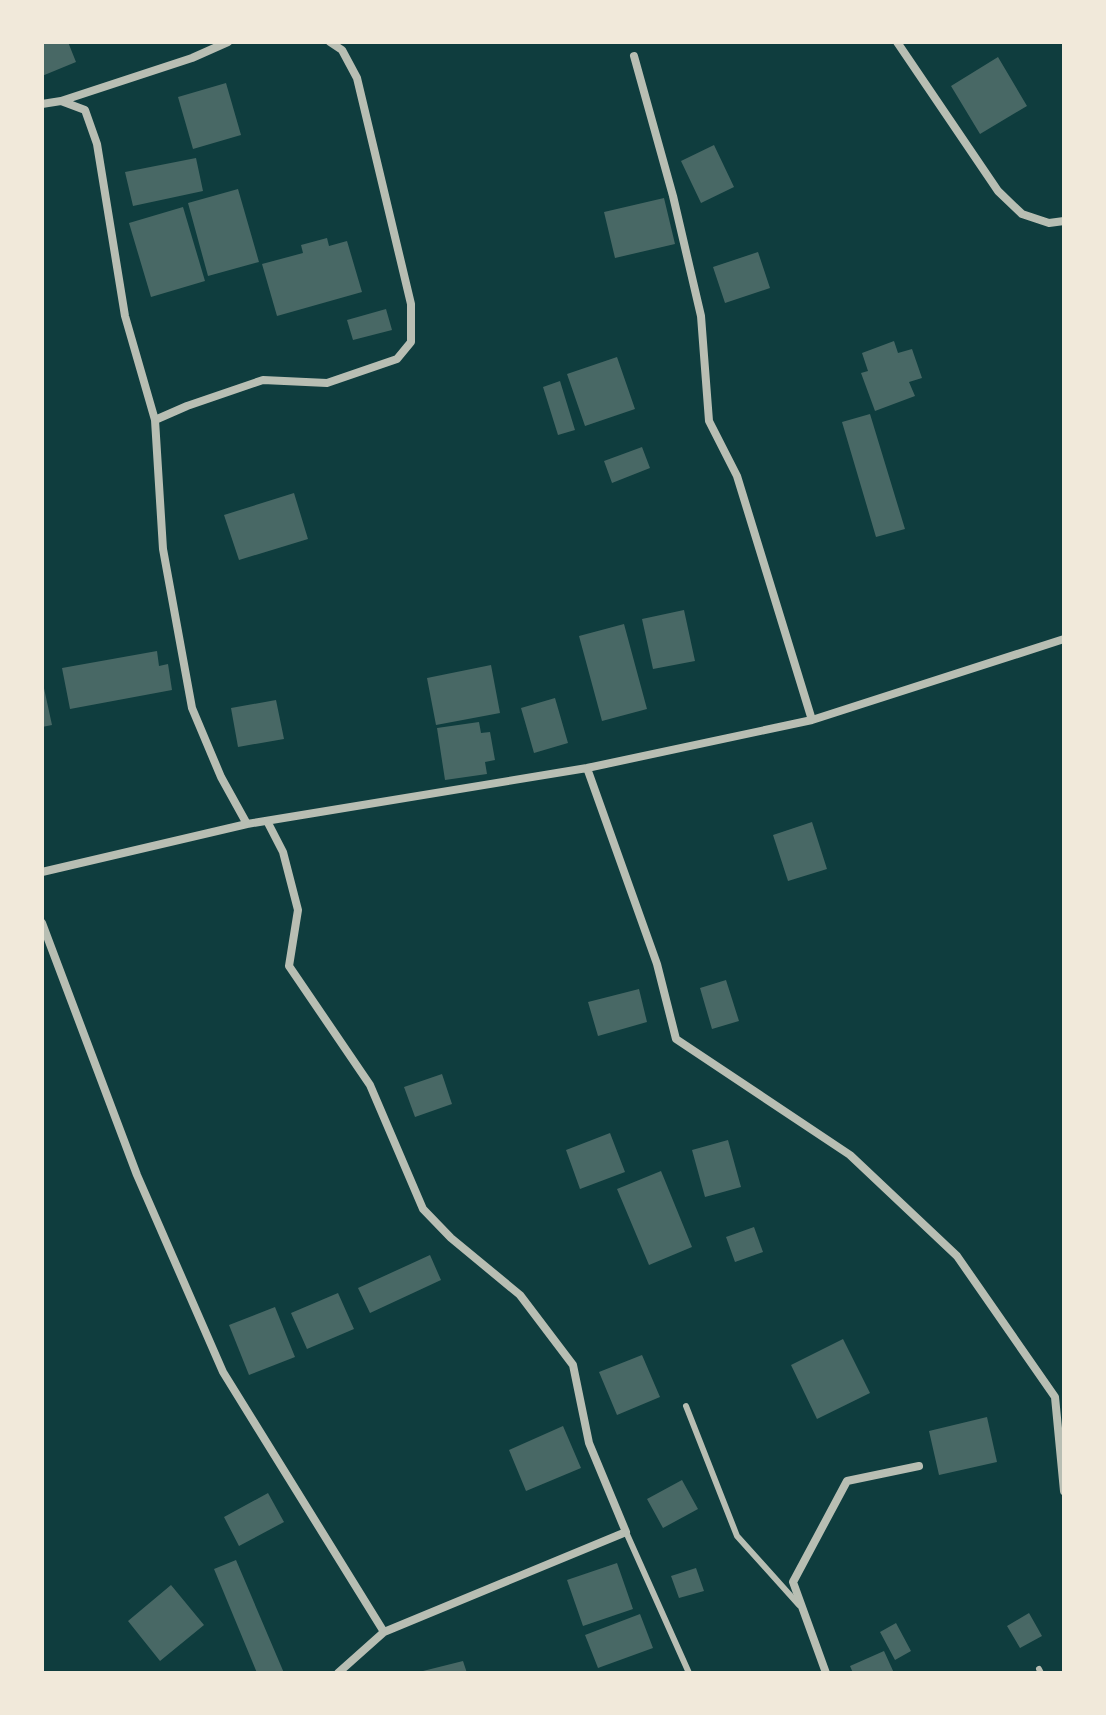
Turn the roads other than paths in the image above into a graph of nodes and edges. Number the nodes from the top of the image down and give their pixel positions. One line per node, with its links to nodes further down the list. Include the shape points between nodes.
1 (228, 42): 5 (street)
2 (330, 42): 8 (street, via 342,50 357,78 411,304 411,342 397,359 327,383 263,380)
3 (897, 42): 7 (street, via 998,191 1022,214 1049,223)
4 (634, 56): 10 (street, via 701,316 709,421 737,476)
5 (61, 101): 6 (street); 8 (street, via 85,110 97,144 125,316)
6 (42, 104)
7 (1064, 221)
8 (155, 420): 13 (street, via 163,549 192,708)
9 (1064, 639): 10 (street)
10 (812, 720): 11 (street)
11 (587, 768): 12 (street); 16 (street, via 657,964 676,1039 861,1165 957,1256)
12 (267, 821): 13 (street); 20 (street, via 283,852 298,910 289,966 370,1085 423,1209 520,1295 573,1365 589,1443)
13 (247, 824): 14 (street)
14 (42, 872)
15 (42, 923): 22 (street, via 137,1175 223,1372)
16 (1059, 1396): 19 (street)
17 (686, 1406): 21 (lane, via 737,1536)
18 (919, 1466): 21 (street, via 847,1481 793,1582)
19 (1064, 1491)
20 (626, 1532): 22 (street); 24 (lane)
21 (803, 1609): 25 (street)
22 (384, 1632): 23 (street)
23 (338, 1673)
24 (689, 1673)
25 (826, 1673)

